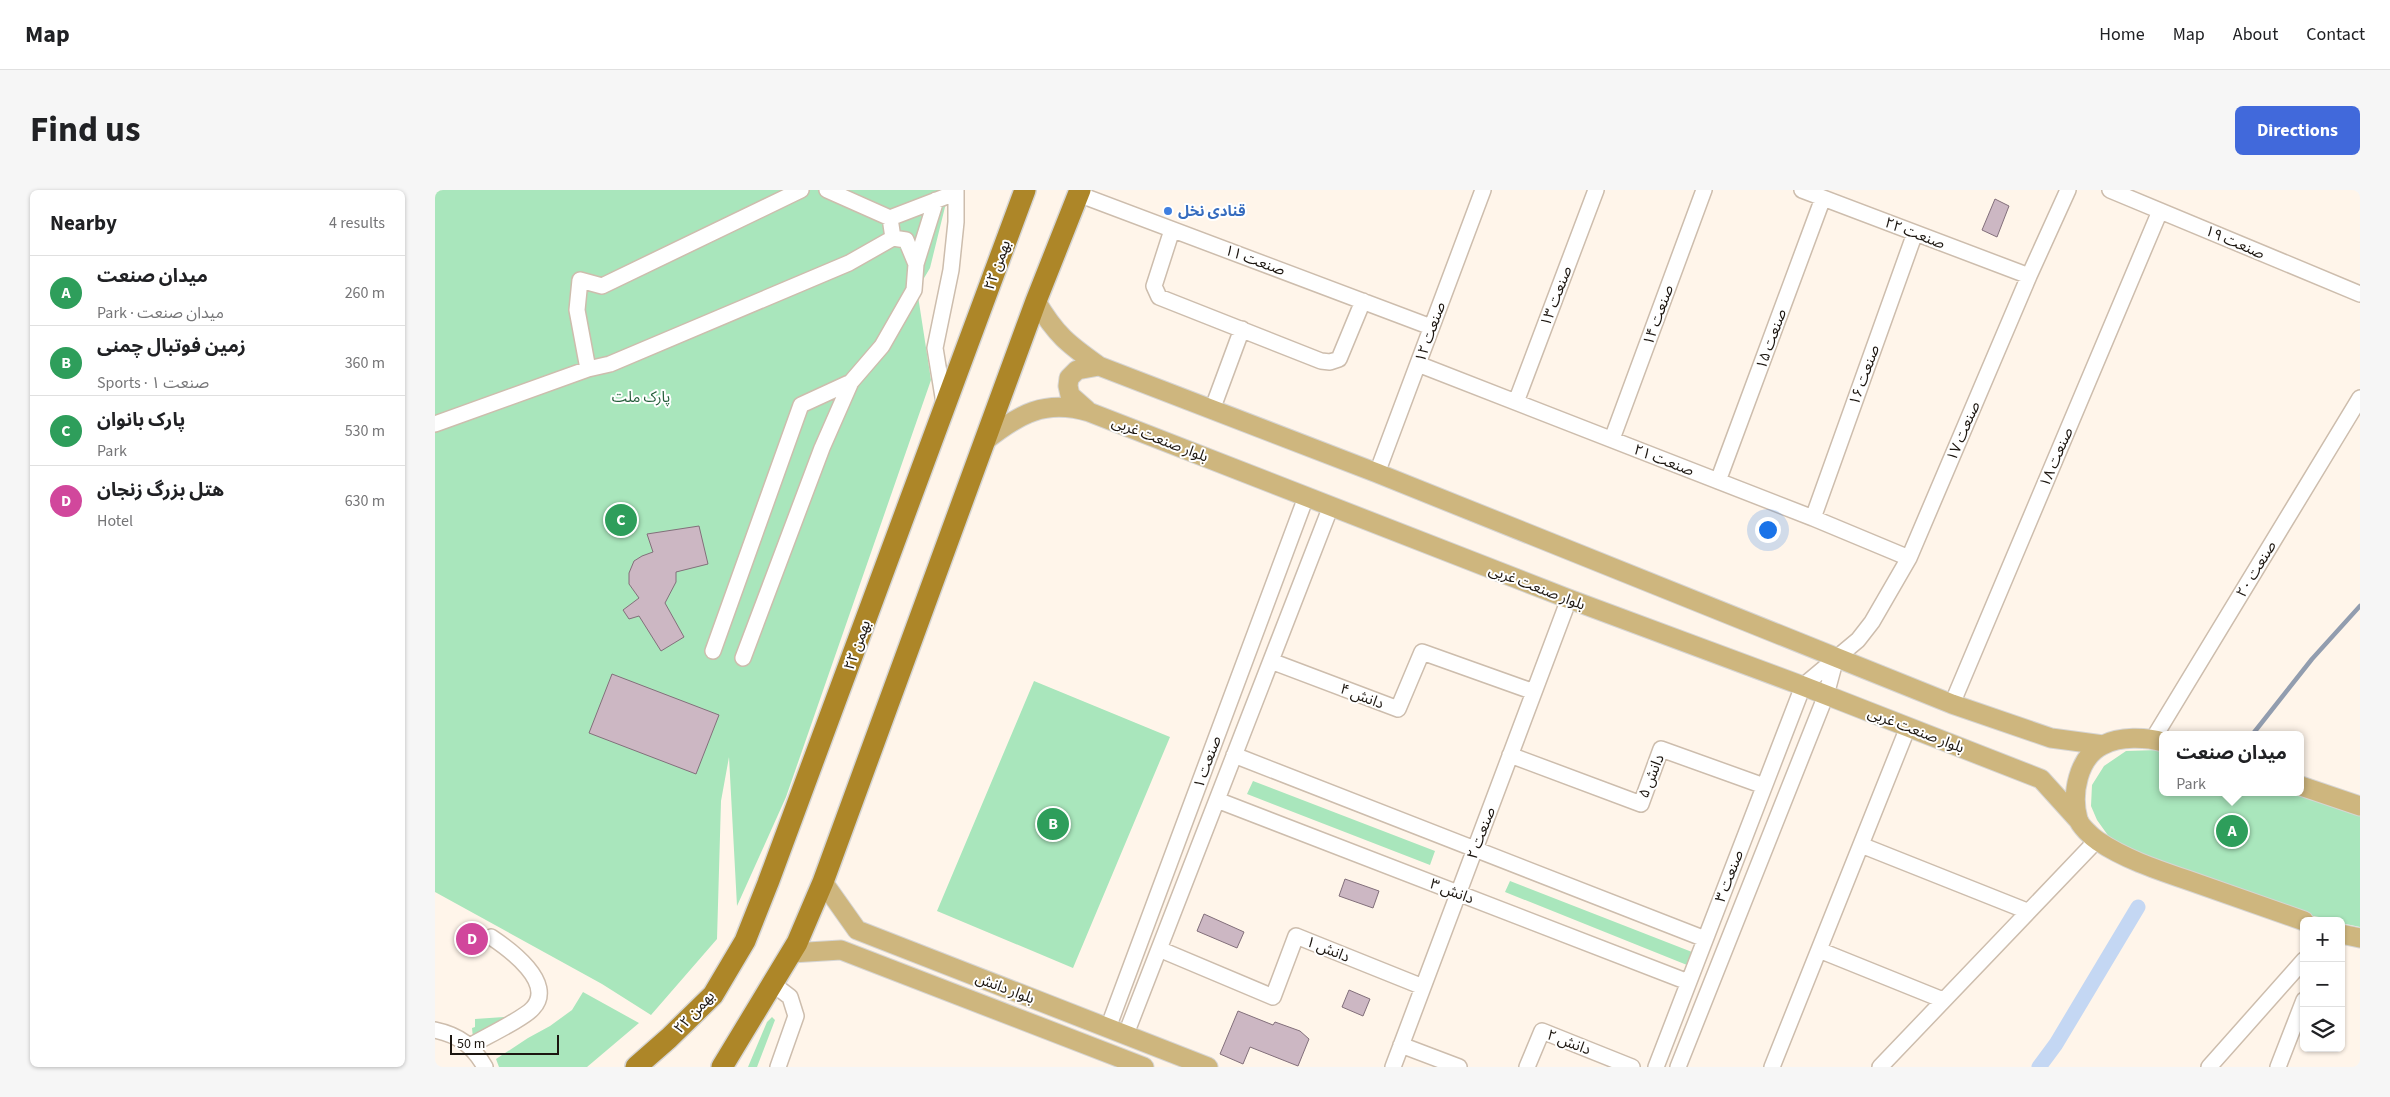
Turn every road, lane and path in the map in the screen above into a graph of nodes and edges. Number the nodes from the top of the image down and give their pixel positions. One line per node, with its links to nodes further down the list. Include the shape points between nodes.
1 (801, 190): 28 (street, via 602,286 579,280 577,310)
2 (827, 190): 15 (street)
3 (1025, 190): 32 (highway, ۲۲ بهمن)
4 (1483, 190): 24 (street, صنعت ۱۲)
5 (1596, 190): 31 (street, صنعت ۱۳)
6 (1704, 190): 36 (street, صنعت ۱۴)
7 (1802, 190): 12 (street, صنعت ۲۲)
8 (2068, 190): 20 (street, صنعت ۱۷)
9 (2110, 190): 14 (street, صنعت ۱۹)
10 (955, 191): 13 (street); 32 (street, via 956,222 951,270 935,348)
11 (1079, 192): 16 (street, صنعت ۱۱); 22 (highway)
12 (1823, 198): 17 (street, صنعت ۲۲); 39 (street, صنعت ۱۵)
13 (936, 200): 15 (street); 19 (street)
14 (2161, 211): 21 (street, صنعت ۱۹); 52 (street, صنعت ۱۸)
15 (890, 218): 18 (street)
16 (1173, 230): 23 (street, صنعت ۱۱); 25 (street, via 1154,286 1159,298)
17 (1915, 233): 20 (street, صنعت ۲۲); 42 (street, صنعت ۱۶)
18 (893, 238): 19 (street, via 906,240); 28 (street, via 821,275 610,364)
19 (916, 264): 29 (street, via 914,290 902,314 882,346)
20 (2029, 276): 43 (street, صنعت ۱۷)
21 (2360, 294)
22 (1036, 301): 27 (main road, via 1062,339); 37 (highway)
23 (1363, 301): 24 (street, صنعت ۱۱); 25 (street, via 1339,359 1330,362)
24 (1431, 327): 26 (street, صنعت ۱۲)
25 (1242, 329): 33 (street)
26 (1417, 364): 31 (street, صنعت ۲۱); 38 (street, صنعت ۱۲)
27 (1099, 366): 33 (main road); 34 (main road, via 1077,370 1069,378 1070,395)
28 (588, 368): 35 (street)
29 (851, 382): 45 (street, via 801,405); 46 (street, via 822,448)
30 (2360, 398): 54 (street, صنعت ۲۰)
31 (1516, 402): 36 (street, صنعت ۲۱)
32 (945, 406): 86 (highway, ۲۲ بهمن, via 745,941 713,995)
33 (1212, 410): 38 (main road)
34 (1089, 412): 37 (main road, بلوار صنعت غربی, via 1070,406 1041,408 1009,423); 40 (main road, بلوار صنعت غربی)
35 (435, 424)
36 (1612, 439): 39 (street, صنعت ۲۱)
37 (985, 441): 67 (highway)
38 (1377, 473): 47 (main road)
39 (1718, 481): 42 (street, صنعت ۲۱)
40 (1306, 497): 41 (main road, بلوار صنعت غربی); 85 (street, صنعت ۱)
41 (1331, 506): 44 (main road, بلوار صنعت غربی); 48 (street, صنعت ۱)
42 (1813, 518): 43 (street, صنعت ۲۱)
43 (1909, 558): 47 (street, صنعت ۱۷, via 1872,622 1858,640)
44 (1569, 599): 49 (main road, بلوار صنعت غربی); 50 (street, صنعت ۲)
45 (713, 651)
46 (743, 658)
47 (1836, 658): 49 (street, صنعت ۱۷); 51 (street, صنعت ۳); 52 (main road)
48 (1271, 661): 50 (street, دانش ۴, via 1397,709 1422,652); 58 (street, صنعت ۱)
49 (1803, 686): 51 (main road, بلوار صنعت غربی); 59 (street, صنعت ۳)
50 (1534, 692): 57 (street, صنعت ۲)
51 (1826, 695): 53 (main road, بلوار صنعت غربی); 105 (street, صنعت ۳)
52 (1952, 704): 56 (main road, via 2051,738)
53 (1908, 727): 63 (main road, بلوار صنعت غربی, via 2041,779); 65 (street)
54 (2164, 731)
55 (2158, 741): 56 (main road, via 2129,739)
56 (2103, 745): 63 (main road, via 2087,759 2078,778 2075,797)
57 (1510, 755): 59 (street, دانش ۵, via 1641,804 1661,748); 66 (street, صنعت ۲)
58 (1234, 756): 61 (street, صنعت ۱); 66 (street)
59 (1764, 786): 74 (street, صنعت ۳)
60 (2304, 787): 62 (main road)
61 (1217, 800): 68 (street, دانش ۳); 75 (street, صنعت ۱)
62 (2360, 806)
63 (2079, 820): 64 (main road, بلوار صنعت غربی)
64 (2097, 840): 69 (street); 70 (main road, بلوار صنعت غربی, via 2116,852 2163,872)
65 (1861, 845): 69 (street); 76 (street)
66 (1475, 849): 68 (street, صنعت ۲); 74 (street)
67 (823, 882): 77 (highway); 85 (main road, بلوار دانش, via 857,930)
68 (1458, 893): 79 (street, دانش ۳); 80 (street, صنعت ۲)
69 (2027, 911): 81 (street)
70 (2300, 920)
71 (2345, 935): 73 (main road)
72 (491, 937): 88 (street, via 512,950 524,963 536,981 539,997 533,1009)
73 (2360, 938)
74 (1705, 939): 79 (street, صنعت ۳)
75 (1159, 949): 80 (street, دانش ۱, via 1273,996 1296,936); 85 (street, صنعت ۱)
76 (1819, 950): 81 (street); 106 (street)
77 (791, 953): 82 (highway); 97 (main road, بلوار دانش, via 841,950)
78 (2302, 962): 108 (street)
79 (1688, 982): 104 (street, صنعت ۳)
80 (1423, 987): 87 (street, صنعت ۲)
81 (1943, 1000): 107 (street)
82 (762, 1001): 93 (highway); 94 (highway); 95 (highway); 96 (street, via 790,997 796,1016)
83 (2301, 1007): 109 (street)
84 (435, 1030): 88 (street, via 448,1033)
85 (1117, 1031): 89 (main road, بلوار دانش)
86 (669, 1038): 91 (highway, ۲۲ بهمن); 92 (highway)
87 (1401, 1045): 100 (street, صنعت ۲); 101 (street)
88 (469, 1046): 90 (street)
89 (1161, 1049): 98 (main road); 99 (main road, بلوار دانش)
90 (485, 1067)
91 (636, 1067)
92 (642, 1067)
93 (709, 1067)
94 (722, 1067)
95 (733, 1067)
96 (778, 1067)
97 (1143, 1067)
98 (1154, 1067)
99 (1208, 1067)
100 (1393, 1067)
101 (1459, 1067)
102 (1527, 1067): 103 (street, دانش ۲, via 1542,1031)
103 (1632, 1067)
104 (1656, 1067)
105 (1678, 1067)
106 (1772, 1067)
107 (1880, 1067)
108 (2209, 1067)
109 (2278, 1067)

